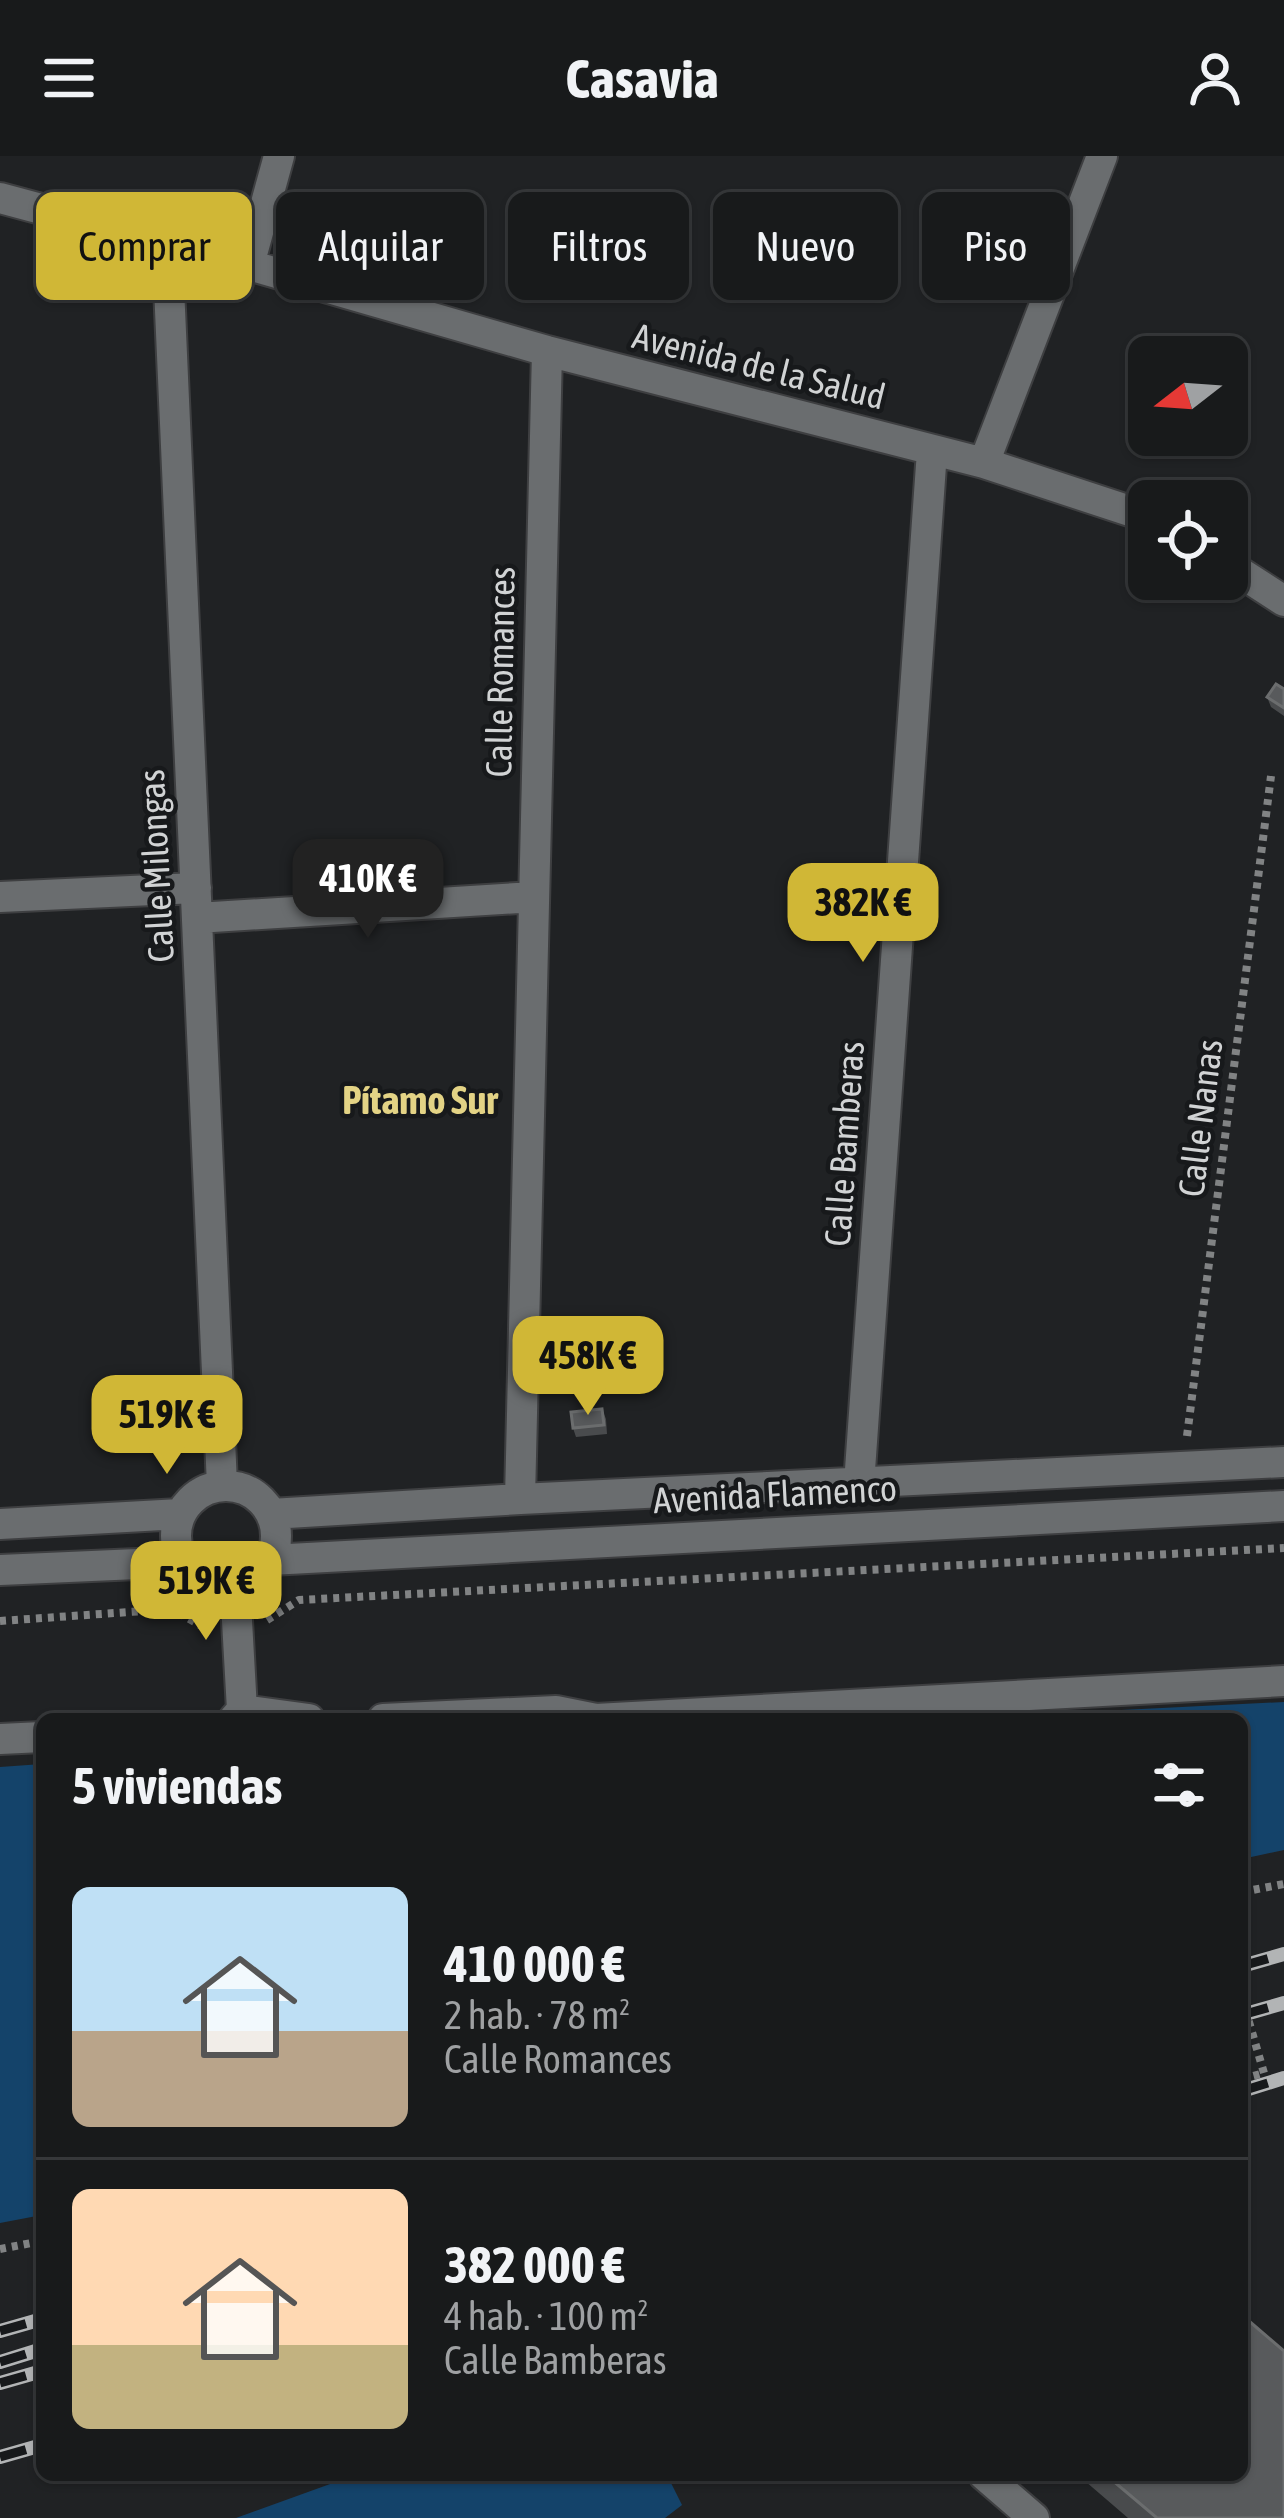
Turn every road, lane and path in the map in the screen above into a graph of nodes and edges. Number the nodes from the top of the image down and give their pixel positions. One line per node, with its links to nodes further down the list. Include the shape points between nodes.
1 (279, 156): 5 (street)
2 (1102, 156): 10 (street)
3 (0, 198): 4 (street, Avenida de la Salud)
4 (36, 207)
5 (252, 251)
6 (252, 266): 8 (street, Avenida de la Salud)
7 (170, 300): 17 (street, Calle Milongas)
8 (547, 351): 9 (street, Avenida de la Salud); 16 (street, Calle Romances)
9 (932, 451): 10 (street, Avenida de la Salud); 20 (street, Calle Bamberas)
10 (984, 463): 11 (street, Avenida de la Salud)
11 (1128, 510)
12 (1248, 578): 13 (street)
13 (1284, 601)
14 (1271, 776): 19 (path, Calle Nanas)
15 (0, 897): 17 (street)
16 (534, 897): 17 (street); 22 (street, Calle Romances)
17 (196, 903): 21 (street, Calle Milongas)
18 (1284, 1462): 19 (street, Avenida Flamenco)
19 (1183, 1467): 20 (street, Avenida Flamenco)
20 (860, 1484): 22 (street, Avenida Flamenco)
21 (222, 1485): 24 (street, via 197,1494); 25 (street, via 252,1492)
22 (520, 1499): 25 (street, Avenida Flamenco)
23 (1284, 1506): 28 (street, Avenida Flamenco)
24 (180, 1514): 26 (street); 29 (street)
25 (271, 1514): 28 (street)
26 (0, 1524)
27 (1284, 1548): 33 (path, via 298,1600 266,1621)
28 (270, 1560): 31 (street)
29 (183, 1562): 30 (street); 31 (street, via 205,1582)
30 (0, 1570)
31 (235, 1585): 33 (street)
32 (0, 1621): 33 (path, via 172,1609 207,1629)
33 (238, 1627): 35 (street)
34 (1284, 1681): 38 (street)
35 (238, 1713)
36 (513, 1713): 37 (street)
37 (566, 1713)
38 (705, 1713)
39 (36, 1737): 40 (street)
40 (0, 1739)
41 (1284, 1884): 42 (path)
42 (1248, 1891)
43 (1248, 2018): 44 (path, bridge, via 1264,2073)
44 (1248, 2077)
45 (36, 2242): 46 (path)
46 (0, 2249)
47 (991, 2481): 48 (street)
48 (1034, 2518)

